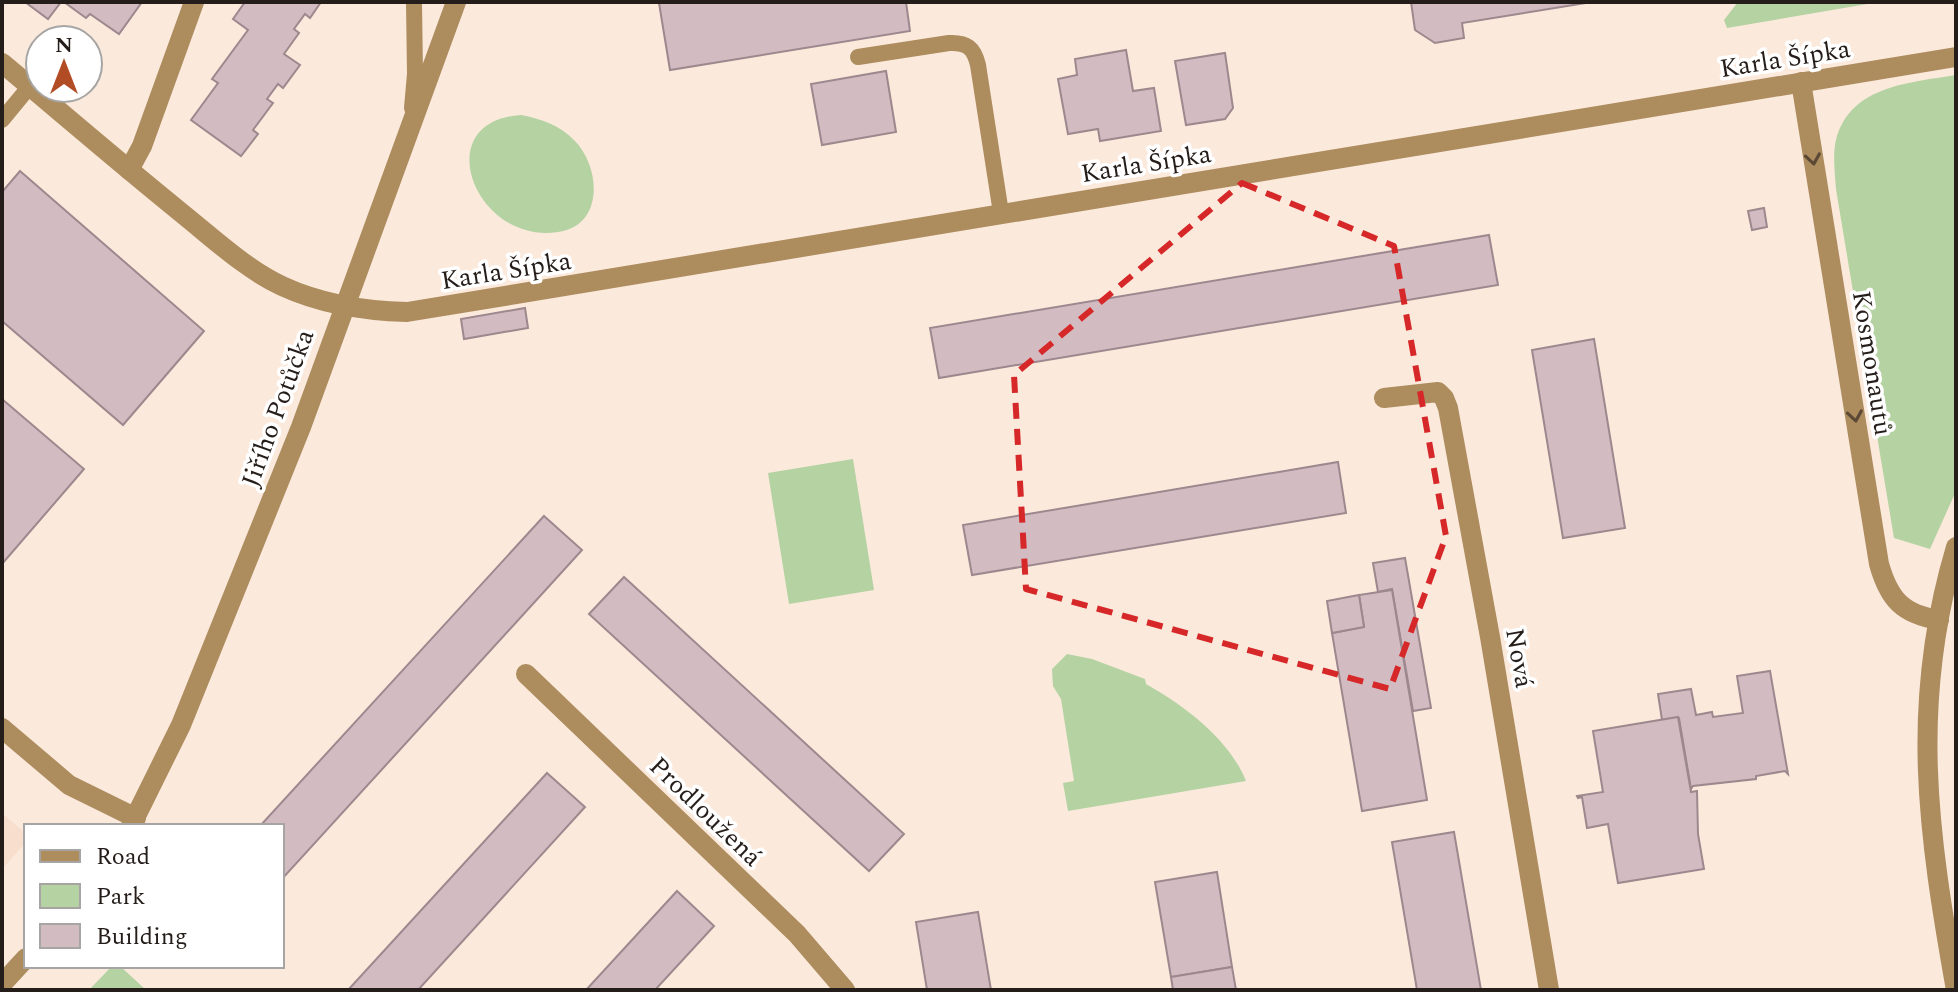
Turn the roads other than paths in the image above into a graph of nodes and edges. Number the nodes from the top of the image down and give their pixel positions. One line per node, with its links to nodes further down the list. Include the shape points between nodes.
1 (194, 2): 13 (street)
2 (414, 2): 12 (lane, via 413,98)
3 (456, 2): 12 (street, Jiřího Potůčka)
4 (858, 57): 14 (lane, via 949,43 970,46 976,54)
5 (1956, 57): 8 (street, Karla Šípka)
6 (2, 63): 7 (street, Karla Šípka)
7 (24, 81)
8 (1801, 82): 14 (street, Karla Šípka); 18 (street, Kosmonautů, one-way to 18, via 1879,564 1888,589 1908,612)
9 (24, 93): 11 (lane)
10 (51, 104): 13 (street, Karla Šípka)
11 (2, 120)
12 (400, 154): 15 (street, Jiřího Potůčka)
13 (129, 170): 15 (street, Karla Šípka, via 256,271 283,286)
14 (1001, 213): 15 (street, Karla Šípka, via 438,308 394,312)
15 (343, 305): 21 (street, Jiřího Potůčka, via 301,427 186,711)
16 (1384, 398): 25 (street, Nová, via 1438,392 1448,408)
17 (1956, 547): 18 (street)
18 (1939, 620): 26 (street, via 1928,686 1926,766)
19 (526, 674): 24 (street, Prodloužená, via 797,934)
20 (2, 728): 21 (street, via 69,785)
21 (133, 822)
22 (24, 960): 23 (street)
23 (2, 984)
24 (845, 990)
25 (1549, 990)
26 (1956, 990)

